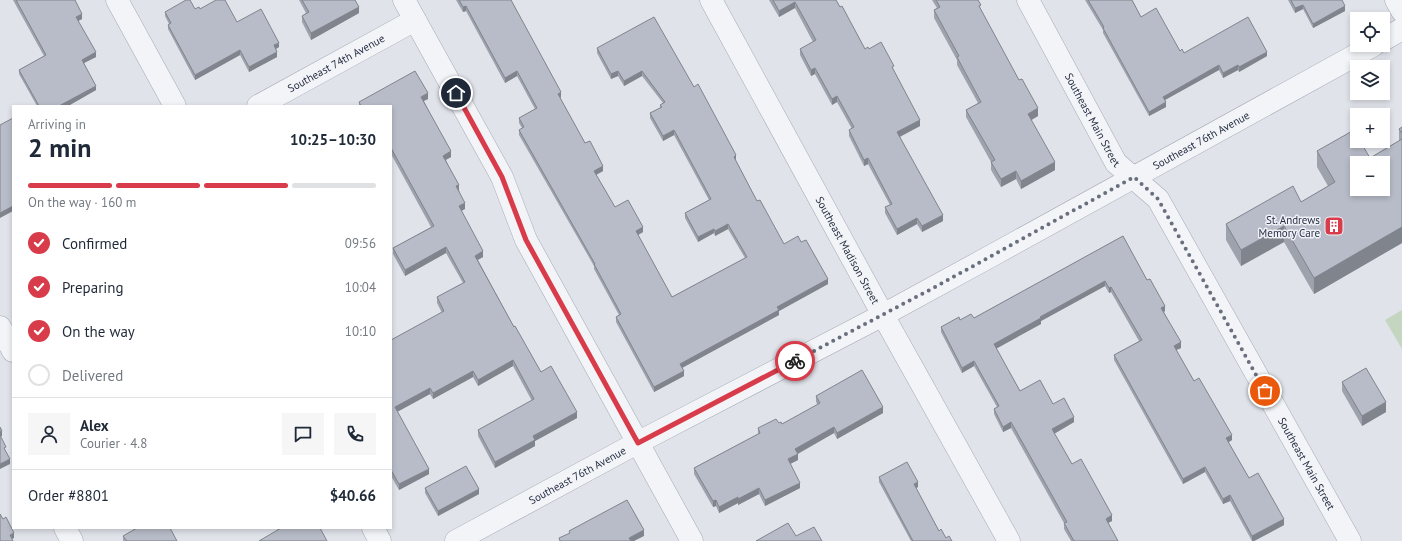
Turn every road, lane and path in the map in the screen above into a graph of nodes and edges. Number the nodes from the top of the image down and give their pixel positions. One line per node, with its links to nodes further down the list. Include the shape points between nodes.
1 (117, 0): 11 (street)
2 (404, 0): 7 (street)
3 (711, 0): 14 (street, Southeast Madison Street)
4 (1028, 0): 13 (street, Southeast Main Street, via 1116,163)
5 (1396, 0): 6 (street)
6 (1402, 11)
7 (415, 20): 12 (street, Southeast 74th Avenue); 17 (street, via 502,177 526,240)
8 (1402, 30): 9 (street)
9 (1390, 36)
10 (1361, 52): 13 (street, Southeast 76th Avenue)
11 (174, 105)
12 (260, 105)
13 (1134, 177): 14 (street, Southeast 76th Avenue); 25 (street, Southeast Main Street, via 1158,199)
14 (883, 315): 17 (street, Southeast 76th Avenue); 24 (street, Southeast Madison Street)
15 (0, 326): 16 (street)
16 (12, 349)
17 (638, 443): 22 (street, Southeast 76th Avenue); 23 (street)
18 (66, 529): 20 (street)
19 (374, 529): 21 (street)
20 (72, 541)
21 (380, 541)
22 (456, 541)
23 (692, 541)
24 (1009, 541)
25 (1350, 541)

